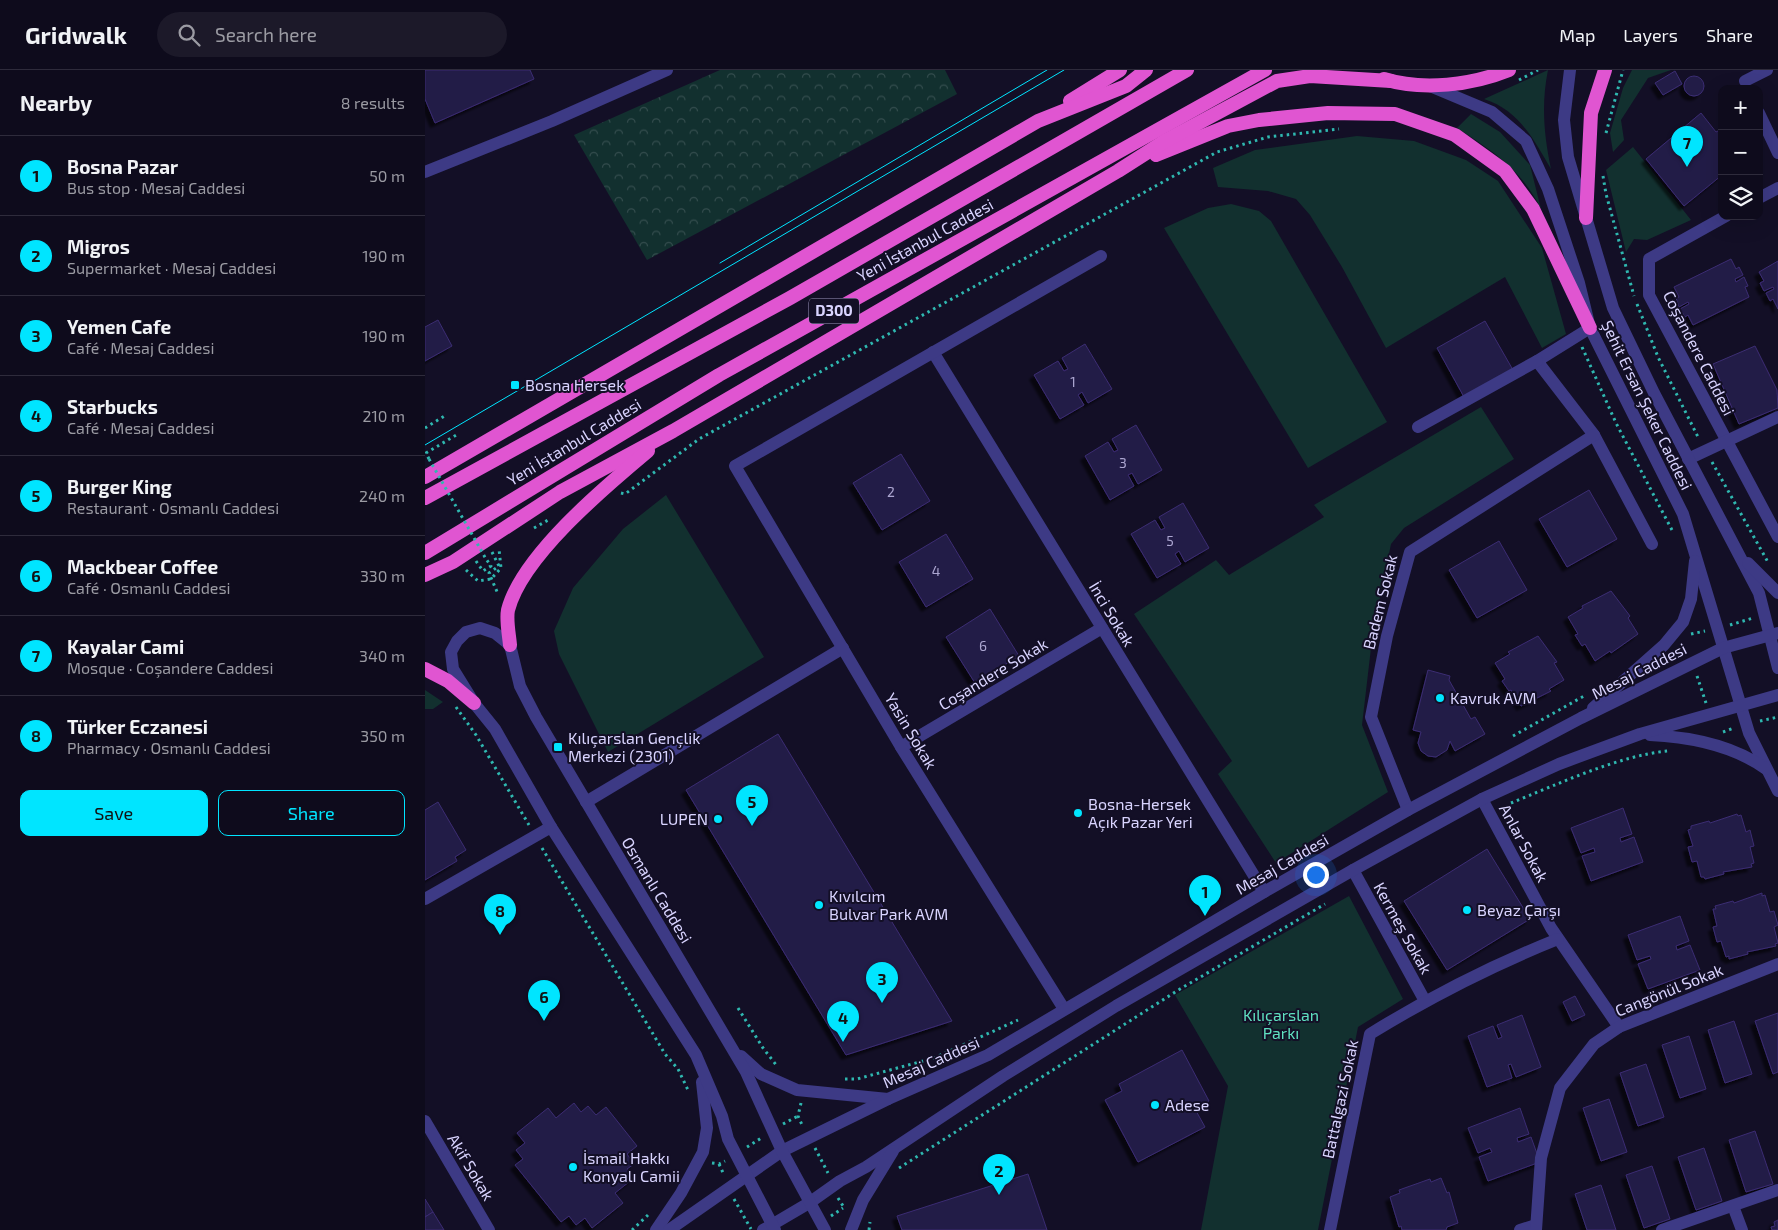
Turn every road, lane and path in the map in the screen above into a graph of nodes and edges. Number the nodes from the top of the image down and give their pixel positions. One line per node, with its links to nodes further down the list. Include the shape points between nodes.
1 (667, 70): 19 (street)
2 (1121, 70): 14 (highway)
3 (1146, 70): 14 (highway, via 1126,86)
4 (1187, 70): 40 (highway, Yeni İstanbul Caddesi / D300, via 790,298)
5 (1265, 70): 48 (highway, Yeni İstanbul Caddesi / D300, via 719,374)
6 (1357, 70): 12 (highway)
7 (1509, 70): 13 (highway, via 1461,83)
8 (1570, 70): 22 (street, Şehit Ersan Şeker Caddesi, via 1564,120 1568,157)
9 (1605, 70): 22 (highway, via 1591,113)
10 (1767, 70): 11 (street)
11 (1744, 80)
12 (1391, 81): 13 (highway); 18 (highway, via 1310,76 1277,81 1182,131)
13 (1427, 85): 25 (street, Şehit Ersan Şeker Caddesi, via 1493,112 1526,141 1548,189)
14 (1038, 121): 38 (highway)
15 (1763, 122): 17 (street)
16 (1340, 129): 39 (path, via 1268,137 1217,152 699,439 625,494)
17 (1778, 154)
18 (1118, 171): 25 (highway, via 1228,126 1328,113 1395,114 1455,135 1505,171 1533,209); 33 (highway)
19 (425, 172)
20 (1778, 188): 21 (street)
21 (1763, 196)
22 (1586, 218): 37 (street, Şehit Ersan Şeker Caddesi, via 1613,308)
23 (1719, 220): 36 (street, Coşandere Caddesi, via 1649,259 1649,295)
24 (1101, 256): 27 (street)
25 (1590, 328): 26 (street); 47 (street, Şehit Ersan Şeker Caddesi, via 1683,514)
26 (1577, 336): 28 (street); 43 (path, via 1616,424)
27 (933, 352): 55 (street, İnci Sokak); 58 (street, Yasin Sokak, via 735,466)
28 (1537, 361): 31 (street); 35 (street)
29 (446, 415): 32 (path)
30 (1778, 417): 36 (street)
31 (1417, 427)
32 (425, 428)
33 (673, 430): 39 (highway); 51 (highway, via 560,492 453,562)
34 (457, 434): 52 (path, bridge, via 426,453 429,459 486,559 491,566 483,571 476,560 491,552 499,566 489,574)
35 (1594, 435): 45 (street); 77 (street, Badem Sokak, via 1410,552 1387,636 1371,716)
36 (1726, 440): 37 (street); 44 (street, Coşandere Caddesi)
37 (1688, 459): 49 (street, Şehit Ersan Şeker Caddesi)
38 (425, 477)
39 (601, 490): 54 (highway, via 558,534 518,583)
40 (425, 498)
41 (551, 519): 42 (path)
42 (525, 533)
43 (1674, 534)
44 (1778, 537)
45 (1652, 544)
46 (500, 547): 52 (path, via 501,568)
47 (1696, 551): 59 (street, Şehit Ersan Şeker Caddesi); 68 (street, via 1695,579 1683,622 1664,645)
48 (425, 552)
49 (1739, 555): 53 (street); 56 (street, Şehit Ersan Şeker Caddesi, via 1759,593)
50 (461, 568): 52 (path, via 478,581)
51 (425, 576)
52 (491, 578): 54 (path)
53 (1778, 593)
54 (508, 612): 57 (highway)
55 (1102, 628): 71 (street, Coşandere Sokak); 82 (street, İnci Sokak)
56 (1774, 634): 59 (street, Mesaj Caddesi); 61 (street, Şehit Ersan Şeker Caddesi)
57 (509, 645): 64 (street, via 495,633 480,628 466,632 457,641 451,652 453,669); 76 (street, Osmanlı Caddesi, via 520,686)
58 (843, 648): 71 (street, Yasin Sokak); 76 (street)
59 (1723, 648): 60 (street, Mesaj Caddesi); 66 (street, Şehit Ersan Şeker Caddesi)
60 (1693, 663): 67 (path); 68 (street, Mesaj Caddesi)
61 (1778, 668)
62 (425, 670): 64 (highway, via 448,681)
63 (1778, 695): 66 (street)
64 (474, 703): 79 (street, via 495,728)
65 (453, 704): 80 (path, via 476,735)
66 (1741, 707): 67 (street); 73 (street, Şehit Ersan Şeker Caddesi)
67 (1711, 716): 69 (path, via 1715,727); 70 (street)
68 (1581, 718): 77 (street, Mesaj Caddesi)
69 (1723, 732)
70 (1640, 734): 73 (street, via 1687,737 1753,760); 75 (street, via 1559,764)
71 (901, 747): 89 (street, Yasin Sokak)
72 (1670, 751): 78 (path, via 1651,753 1575,777)
73 (1768, 770): 74 (street, Şehit Ersan Şeker Caddesi)
74 (1778, 791)
75 (1482, 799): 78 (street, Anlar Sokak); 81 (street)
76 (586, 802): 91 (street, Osmanlı Caddesi)
77 (1408, 810): 82 (street, Mesaj Caddesi)
78 (1490, 813): 85 (street, Anlar Sokak)
79 (551, 827): 80 (street); 92 (street)
80 (535, 836): 83 (street); 94 (path, via 665,1054 678,1069)
81 (1353, 870): 87 (street, Kermeş Sokak); 99 (street, via 1116,1006)
82 (1264, 892): 89 (street, Mesaj Caddesi)
83 (425, 899)
84 (1326, 904): 103 (path, via 1179,989)
85 (1558, 939): 87 (street, Battalgazi Sokak); 90 (street, Anlar Sokak)
86 (1778, 964): 90 (street, Cangönül Sokak)
87 (1425, 1000): 117 (street, Battalgazi Sokak, via 1370,1034)
88 (738, 1008): 93 (path, via 763,1048 777,1066)
89 (1064, 1009): 95 (street, Mesaj Caddesi, via 988,1055)
90 (1619, 1027): 110 (street, Cangönül Sokak, via 1594,1044 1560,1088 1541,1158)
91 (731, 1047): 95 (street, via 761,1074 797,1090); 97 (street, Osmanlı Caddesi)
92 (696, 1056): 101 (street); 113 (street, via 707,1128 703,1152)
93 (784, 1069)
94 (692, 1098)
95 (888, 1099): 98 (street, Mesaj Caddesi)
96 (427, 1129): 112 (street, Akif Sokak)
97 (773, 1131): 98 (path, via 798,1116); 100 (street, Osmanlı Caddesi); 101 (path)
98 (808, 1137): 100 (street, Mesaj Caddesi); 105 (path)
99 (895, 1148): 105 (street); 116 (street, via 863,1200)
100 (782, 1151): 104 (street, Mesaj Caddesi); 107 (street, Osmanlı Caddesi)
101 (736, 1154): 102 (path); 104 (street)
102 (719, 1164)
103 (897, 1169)
104 (746, 1175): 111 (street); 114 (street)
105 (833, 1186): 107 (street); 109 (path)
106 (1778, 1190): 108 (street)
107 (809, 1203): 111 (street); 115 (street)
108 (1733, 1206): 119 (street); 120 (street)
109 (843, 1208)
110 (1536, 1227): 118 (street)
111 (770, 1228)
112 (489, 1230)
113 (656, 1230)
114 (669, 1230)
115 (825, 1230)
116 (851, 1230)
117 (1330, 1230)
118 (1520, 1230)
119 (1662, 1230)
120 (1742, 1230)

